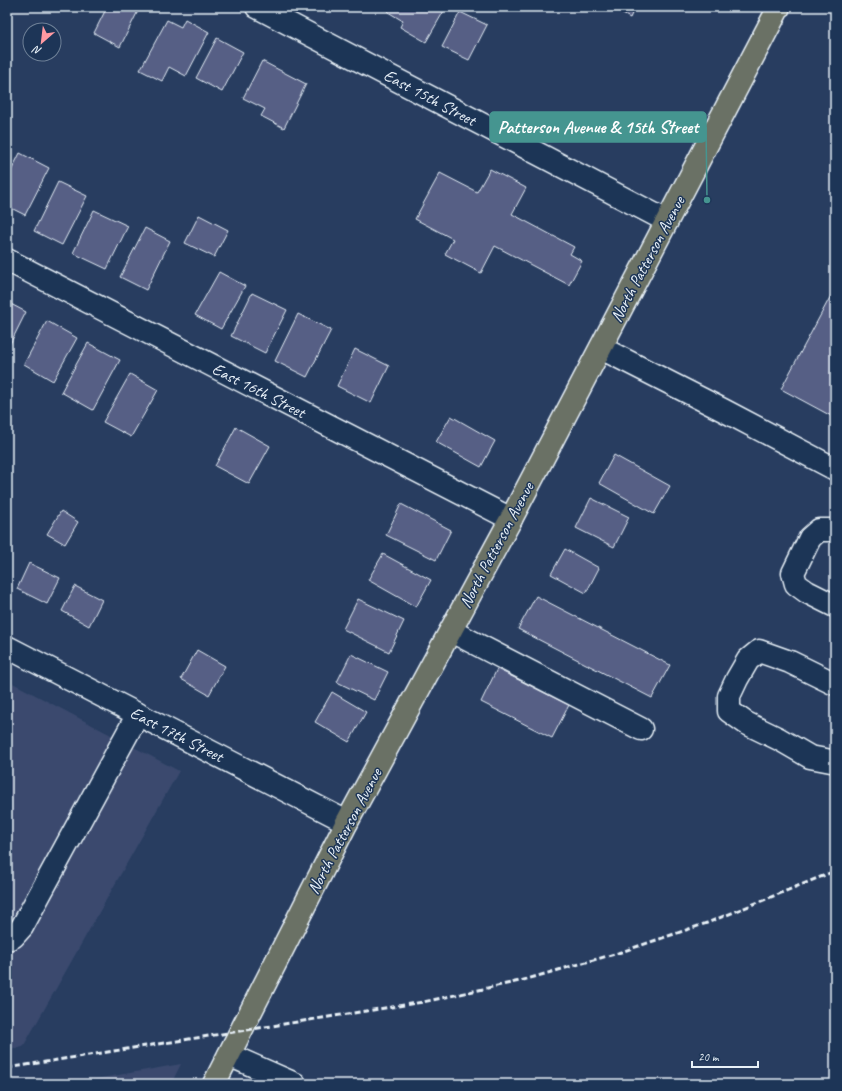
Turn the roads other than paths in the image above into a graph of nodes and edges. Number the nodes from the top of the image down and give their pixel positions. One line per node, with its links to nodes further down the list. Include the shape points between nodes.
1 (257, 7): 3 (street, East 15th Street)
2 (779, 7): 3 (main road, North Patterson Avenue)
3 (667, 221): 5 (main road, North Patterson Avenue)
4 (7, 260): 7 (street, East 16th Street)
5 (601, 348): 6 (street); 7 (main road, North Patterson Avenue)
6 (835, 469)
7 (511, 519): 10 (main road, North Patterson Avenue)
8 (835, 531): 9 (street, via 819,530 810,538 793,573 796,584)
9 (835, 606)
10 (451, 631): 14 (street); 16 (main road, North Patterson Avenue)
11 (7, 647): 13 (street, East 17th Street)
12 (835, 684): 15 (street, via 790,662 759,651 748,660 729,696 729,711 746,723 810,757)
13 (138, 714): 16 (street, East 17th Street); 17 (street, via 22,926 13,937)
14 (640, 729)
15 (835, 760)
16 (347, 822): 18 (main road, North Patterson Avenue)
17 (7, 939)
18 (229, 1055): 19 (main road, North Patterson Avenue); 20 (street)
19 (214, 1084)
20 (295, 1084)

